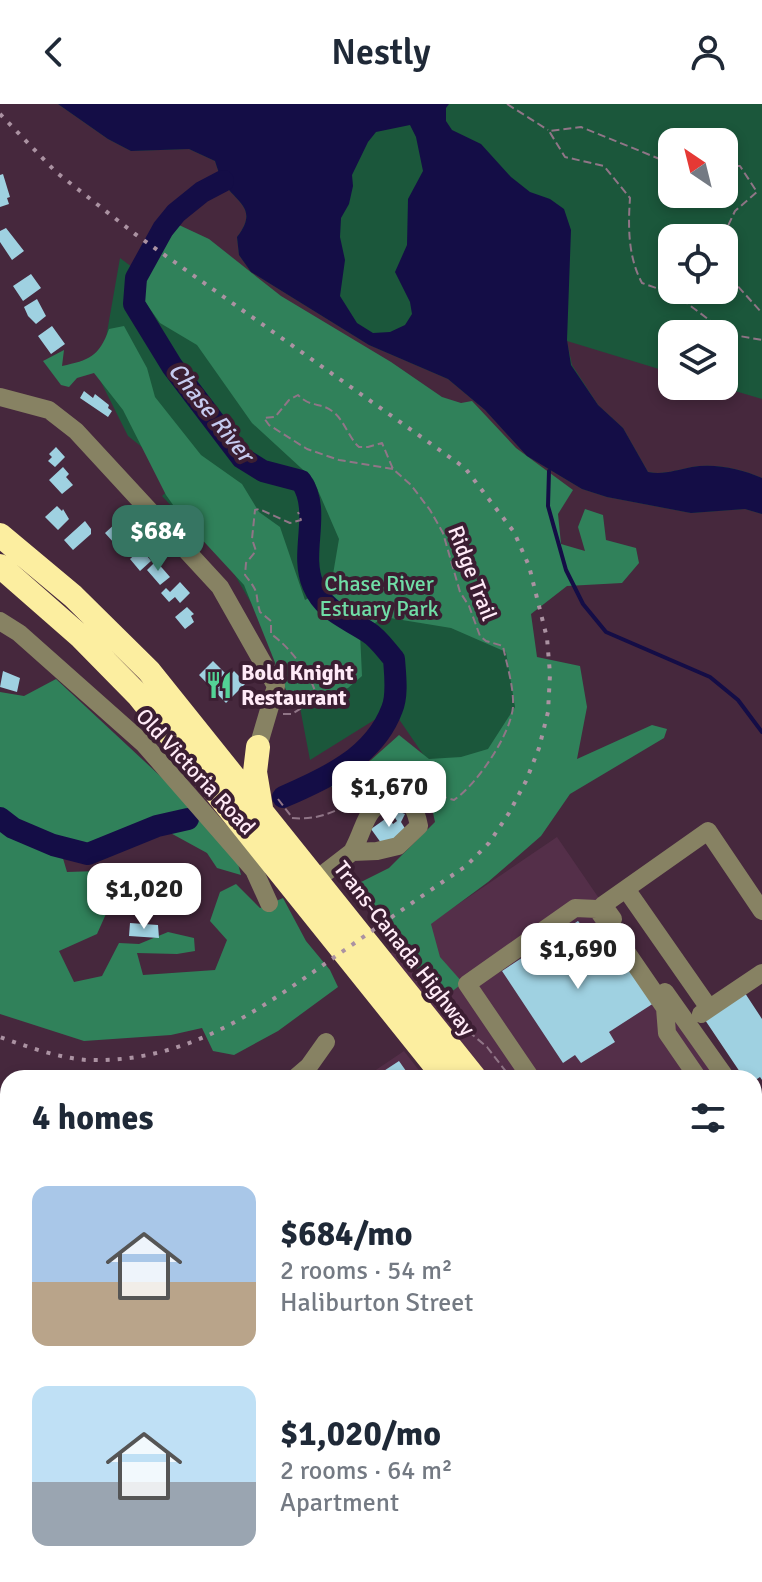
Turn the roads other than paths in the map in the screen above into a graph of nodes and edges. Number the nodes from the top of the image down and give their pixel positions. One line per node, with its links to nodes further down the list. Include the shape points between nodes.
1 (0, 397): 6 (street, via 49,410 76,431 220,587 276,686)
2 (0, 522): 3 (highway, Trans-Canada Highway)
3 (9, 542): 7 (highway, Trans-Canada Highway, via 149,671)
4 (0, 566): 18 (highway, via 138,695)
5 (0, 621): 11 (street, Old Victoria Road, via 144,744 254,870)
6 (258, 747): 7 (highway, via 255,772)
7 (262, 811): 9 (highway, Trans-Canada Highway)
8 (352, 852): 9 (street)
9 (317, 879): 19 (highway, Trans-Canada Highway)
10 (626, 889): 12 (street, via 708,831); 14 (street); 15 (street, via 603,905)
11 (269, 903)
12 (762, 911)
13 (762, 973): 14 (street)
14 (709, 1008): 15 (street)
15 (687, 1023): 22 (street)
16 (326, 1042): 17 (street)
17 (304, 1070)
18 (439, 1070)
19 (469, 1070)
20 (526, 1070): 21 (street, via 467,984 575,908 597,909 665,1008 667,1033)
21 (692, 1070)
22 (720, 1070)

